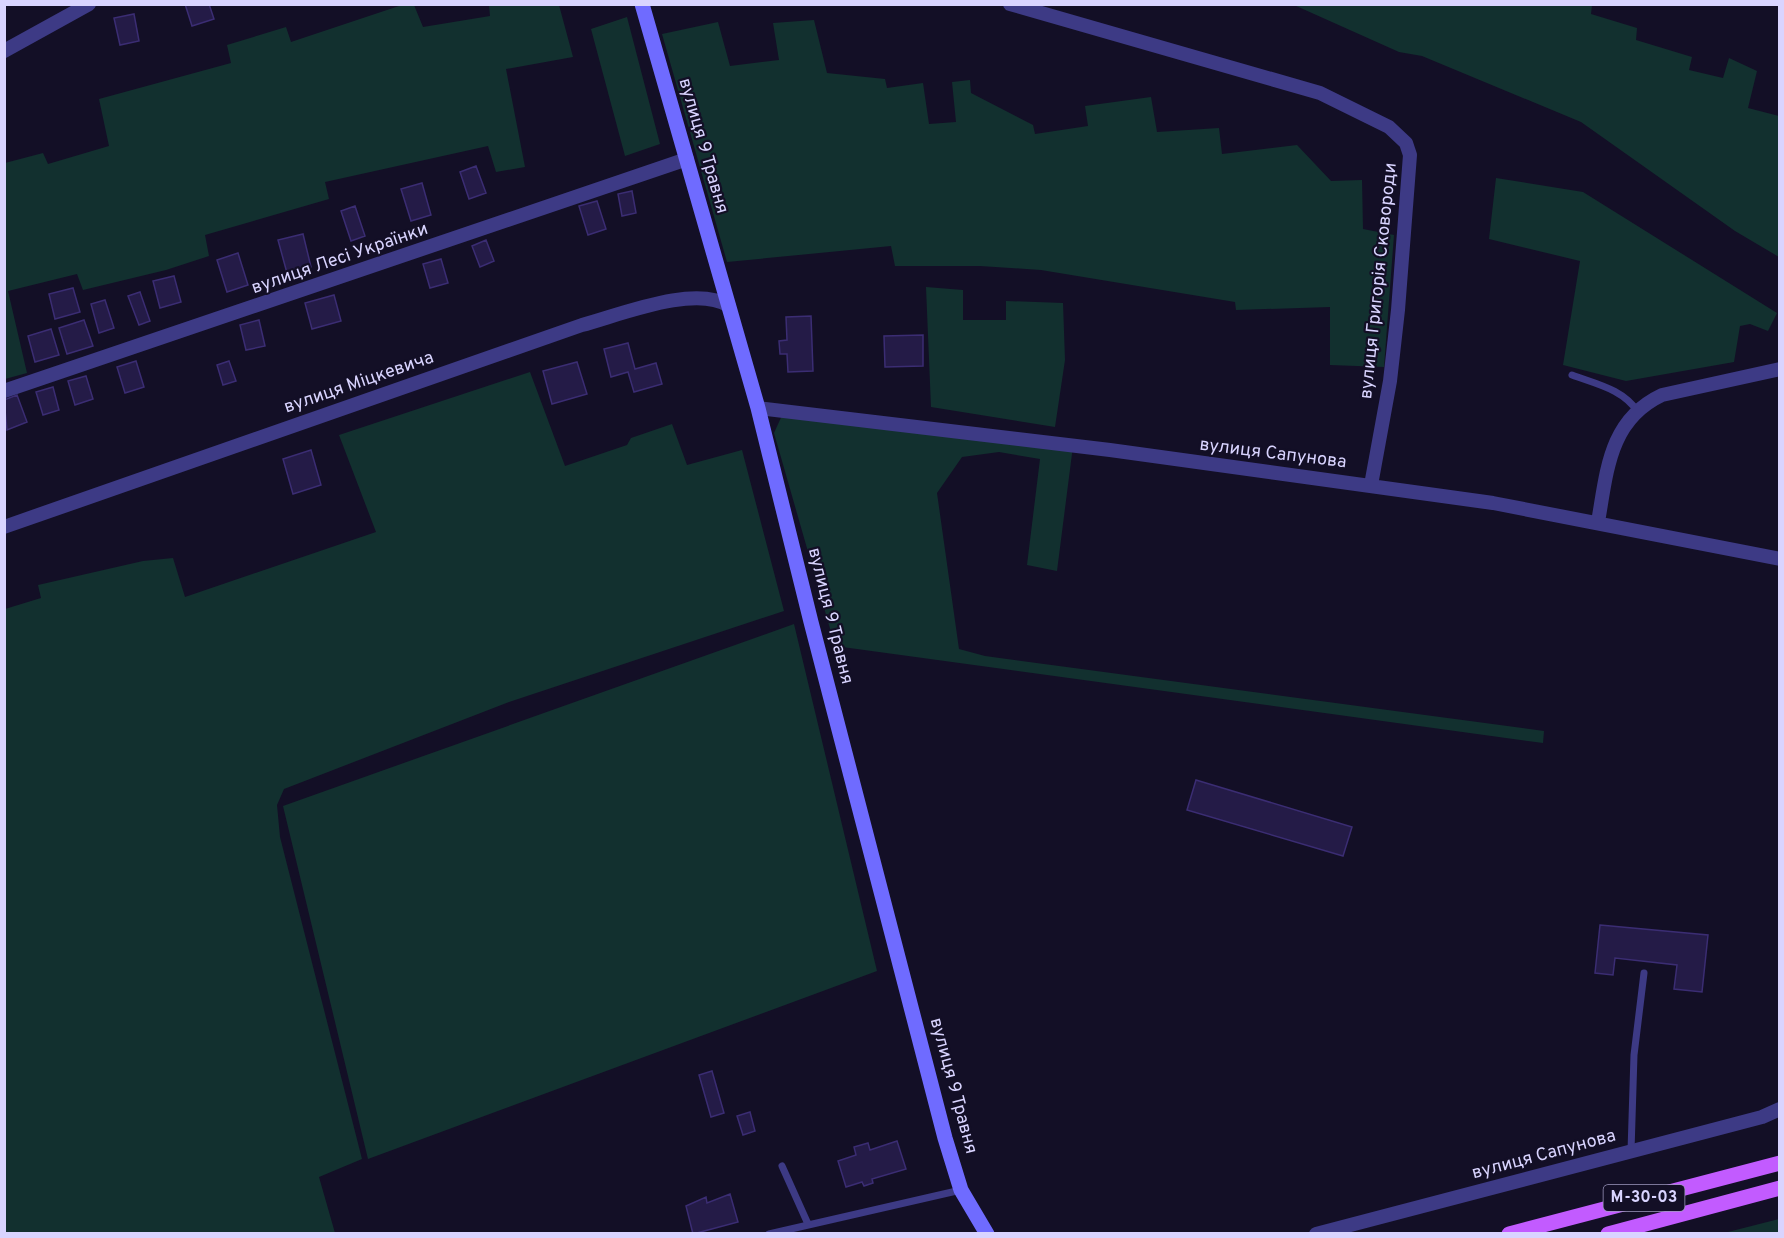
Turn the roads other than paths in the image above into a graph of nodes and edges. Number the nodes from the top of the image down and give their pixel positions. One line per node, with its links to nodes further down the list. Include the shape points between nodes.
1 (88, 4): 4 (street)
2 (642, 4): 5 (street, вулиця 9 Травня)
3 (1010, 4): 12 (street, вулиця Григорія Сковороди, via 1320,93 1389,127 1406,143 1410,154 1398,309 1390,381)
4 (4, 51)
5 (687, 159): 6 (street, вулиця 9 Травня); 9 (street, вулиця Лесі Українки)
6 (729, 306): 10 (street, вулиця 9 Травня); 14 (street, вулиця Міцкевича, via 718,299 698,297 582,325)
7 (1779, 369): 11 (street, via 1662,395)
8 (1572, 375): 11 (lane, via 1616,390)
9 (4, 391)
10 (758, 408): 12 (street, вулиця Сапунова); 22 (street, вулиця 9 Травня, via 825,680)
11 (1638, 412): 13 (street, via 1611,450)
12 (1371, 485): 13 (street, вулиця Сапунова)
13 (1598, 522): 15 (street, вулиця Сапунова)
14 (4, 527)
15 (1779, 558)
16 (1644, 973): 18 (lane, via 1634,1055)
17 (1779, 1109): 18 (street, вулиця Сапунова, via 1762,1117)
18 (1631, 1151): 26 (street, вулиця Сапунова)
19 (1779, 1163): 27 (main road, М-30-03)
20 (782, 1166): 23 (lane)
21 (1779, 1188): 28 (main road, М-30-03)
22 (961, 1190): 23 (lane); 25 (street, вулиця 9 Травня)
23 (808, 1224): 24 (lane)
24 (769, 1233)
25 (987, 1233)
26 (1316, 1233)
27 (1509, 1233)
28 (1608, 1233)

